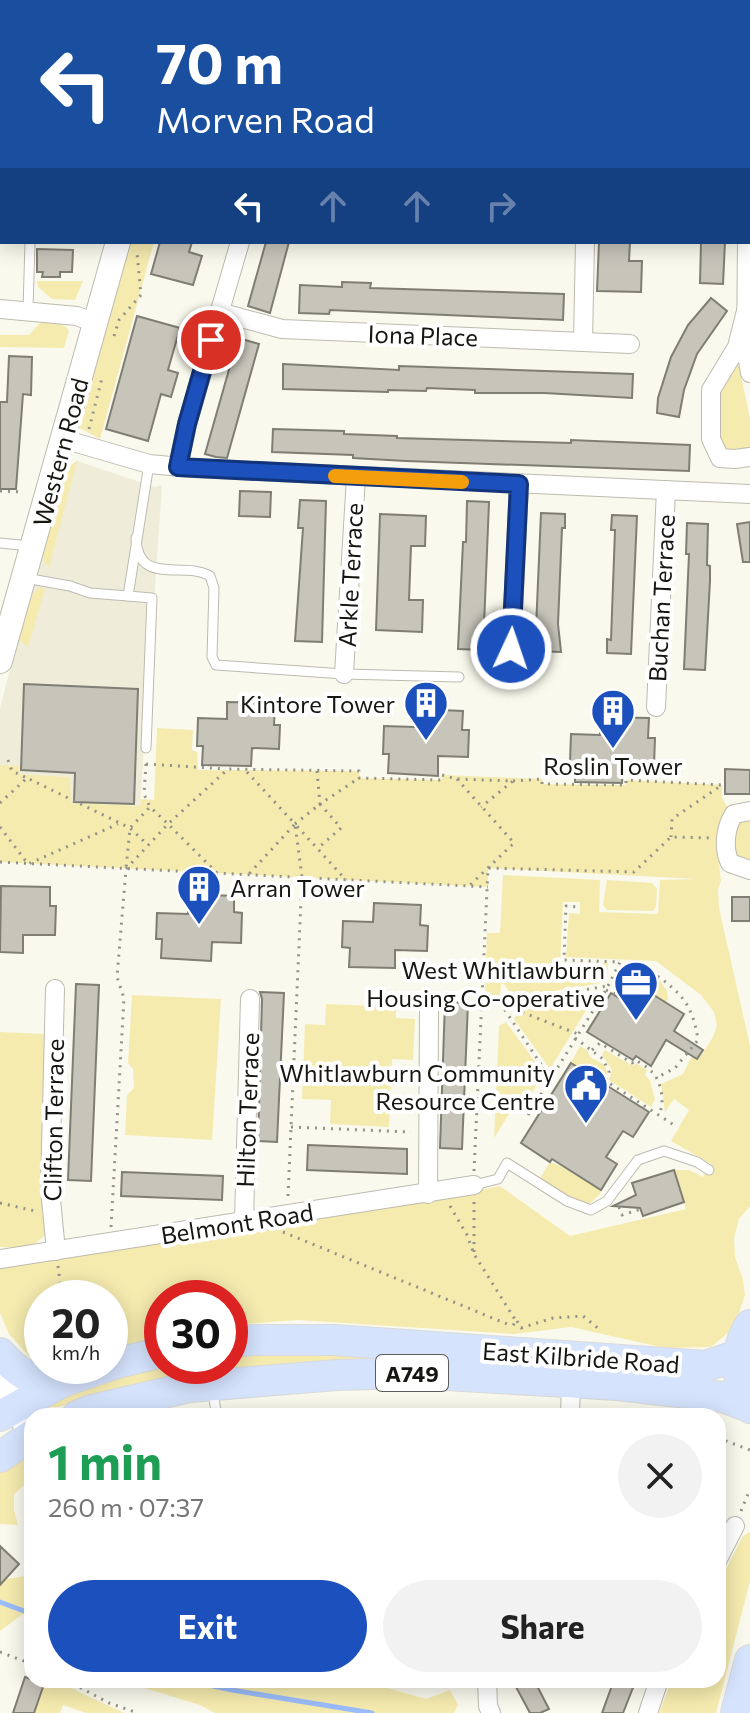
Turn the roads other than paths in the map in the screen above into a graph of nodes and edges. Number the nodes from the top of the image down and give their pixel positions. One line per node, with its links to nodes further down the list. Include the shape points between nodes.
1 (30, 244): 8 (lane)
2 (117, 244): 10 (street, Western Road)
3 (239, 244): 9 (street)
4 (585, 244): 11 (street)
5 (747, 244): 6 (street)
6 (747, 307): 13 (street); 15 (street, via 737,347 711,390 711,439 720,458)
7 (0, 309): 8 (street)
8 (28, 310): 10 (street)
9 (219, 312): 11 (street, Iona Place, via 282,329); 17 (street)
10 (95, 323): 14 (street, Western Road)
11 (583, 342): 12 (street, Iona Place)
12 (630, 344)
13 (750, 373)
14 (75, 440): 16 (street); 24 (street, Western Road)
15 (742, 458): 21 (street)
16 (149, 464): 17 (street); 22 (lane)
17 (178, 467): 18 (street)
18 (356, 477): 19 (street); 28 (street, Arkle Terrace)
19 (519, 484): 20 (street); 30 (street)
20 (666, 490): 21 (street); 31 (street, Buchan Terrace)
21 (742, 493)
22 (136, 538): 26 (lane); 28 (lane, via 141,560 149,566 210,576 216,665)
23 (0, 543): 24 (lane)
24 (33, 547): 25 (street, Western Road)
25 (25, 578): 26 (lane); 27 (street, Western Road)
26 (128, 596): 32 (lane, via 152,598)
27 (0, 661)
28 (344, 674): 29 (lane)
29 (459, 677)
30 (510, 677)
31 (656, 707)
32 (146, 748)
33 (750, 811): 34 (street, via 734,814 726,852 730,863)
34 (750, 870)
35 (55, 989): 42 (street, Clifton Terrace, via 50,1189)
36 (250, 999): 41 (street, Hilton Terrace)
37 (429, 1011): 40 (street, via 427,1132)
38 (709, 1170): 39 (lane, via 664,1151 638,1160 607,1201 591,1210 507,1163 498,1179)
39 (474, 1185): 40 (street, Belmont Road)
40 (435, 1193): 41 (street, Belmont Road)
41 (249, 1220): 42 (street, Belmont Road)
42 (56, 1251): 43 (street, Belmont Road)
43 (0, 1259)
44 (750, 1325): 47 (main road)
45 (248, 1342): 47 (main road, East Kilbride Road / A749, via 334,1340 706,1366)
46 (0, 1353): 48 (main road)
47 (738, 1355): 53 (main road, via 740,1389)
48 (24, 1375)
49 (0, 1377): 57 (street)
50 (571, 1382): 52 (main road, East Kilbride Road / A749, via 409,1373); 53 (main road, East Kilbride Road / A749, via 723,1397); 56 (street)
51 (58, 1384): 57 (main road)
52 (212, 1385): 54 (main road, East Kilbride Road / A749); 55 (lane)
53 (750, 1407)
54 (107, 1408)
55 (216, 1408)
56 (570, 1408)
57 (7, 1412): 58 (street)
58 (24, 1428)
59 (24, 1440): 60 (main road)
60 (0, 1457)
61 (735, 1526): 62 (street)
62 (726, 1543)
63 (750, 1660): 68 (main road)
64 (487, 1688): 66 (street)
65 (656, 1688): 67 (street)
66 (491, 1713)
67 (648, 1713)
68 (736, 1713)

